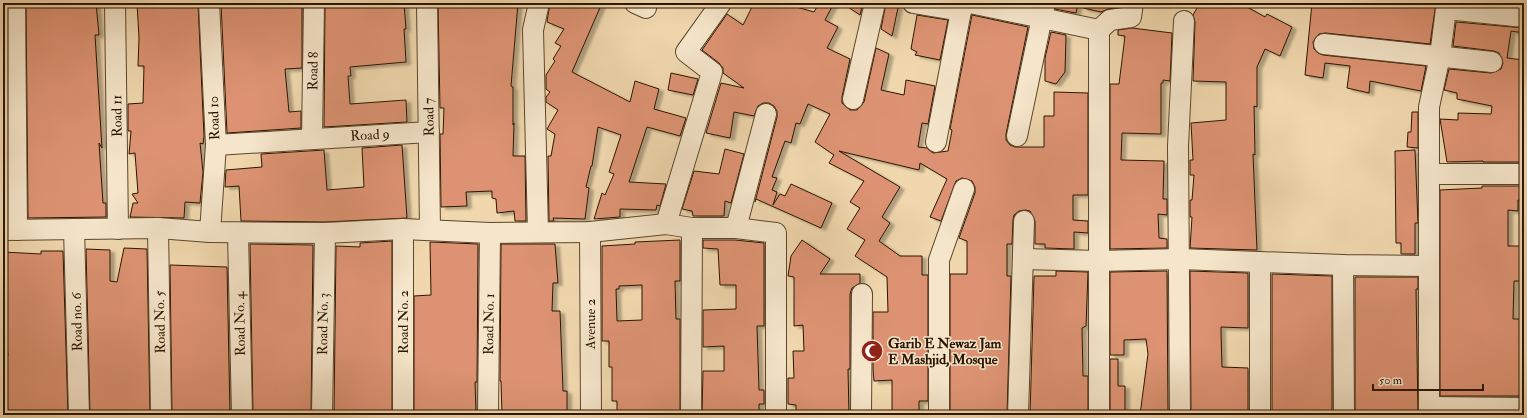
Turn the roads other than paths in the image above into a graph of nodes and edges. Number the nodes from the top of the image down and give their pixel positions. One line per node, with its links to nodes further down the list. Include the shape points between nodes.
1 (15, 3): 37 (street)
2 (115, 3): 35 (street, Road 11)
3 (209, 3): 25 (street, Road 10)
4 (314, 3): 23 (street, Road 8)
5 (427, 3): 21 (street, Road 7)
6 (539, 3): 40 (street, via 533,30)
7 (721, 3): 30 (street, via 686,52 712,72)
8 (875, 3): 19 (street)
9 (913, 3): 11 (street)
10 (1134, 3): 15 (street, via 1130,18 1110,20)
11 (965, 6): 12 (street); 24 (street)
12 (1043, 10): 15 (street); 22 (street)
13 (1524, 17): 17 (street, via 1446,10)
14 (1184, 21): 46 (street, via 1178,146)
15 (1099, 30): 47 (street)
16 (1324, 44): 17 (street)
17 (1440, 56): 18 (street); 26 (street, via 1429,107)
18 (1492, 62)
19 (854, 99)
20 (766, 114): 33 (street)
21 (429, 132): 23 (street, Road 9); 38 (street, Road 7)
22 (1017, 136)
23 (312, 138): 25 (street, Road 9)
24 (936, 142)
25 (216, 145): 39 (street, Road 10)
26 (1429, 174): 27 (street); 50 (street)
27 (1524, 174)
28 (964, 189): 64 (street, via 939,260)
29 (1024, 221): 45 (street)
30 (666, 224): 32 (street); 41 (street)
31 (158, 228): 35 (street); 39 (street); 55 (street, Road No. 5)
32 (692, 228): 33 (street); 61 (street)
33 (736, 228): 62 (street, via 776,233)
34 (74, 229): 35 (street); 37 (street); 54 (street, Road no. 6)
35 (118, 229)
36 (403, 229): 38 (street); 43 (street); 58 (street, Road No. 2)
37 (10, 230)
38 (430, 230): 44 (street)
39 (210, 232): 42 (street)
40 (538, 232): 41 (street); 44 (street)
41 (590, 232): 60 (street, Avenue 2)
42 (238, 233): 43 (street); 56 (street, Road No. 4)
43 (325, 233): 57 (street, Road No. 3)
44 (490, 233): 59 (street, Road No. 1)
45 (1024, 259): 47 (street); 65 (street)
46 (1180, 259): 47 (street); 48 (street); 67 (street)
47 (1098, 261): 66 (street)
48 (1260, 262): 49 (street); 68 (street)
49 (1343, 265): 50 (street); 69 (street)
50 (1429, 266): 53 (street)
51 (862, 294): 63 (street)
52 (1519, 410): 53 (street)
53 (1429, 411)
54 (79, 415)
55 (161, 415)
56 (242, 415)
57 (322, 415)
58 (403, 415)
59 (488, 415)
60 (591, 415)
61 (691, 415)
62 (776, 415)
63 (861, 415)
64 (939, 415)
65 (1018, 415)
66 (1099, 415)
67 (1180, 415)
68 (1260, 415)
69 (1344, 415)

